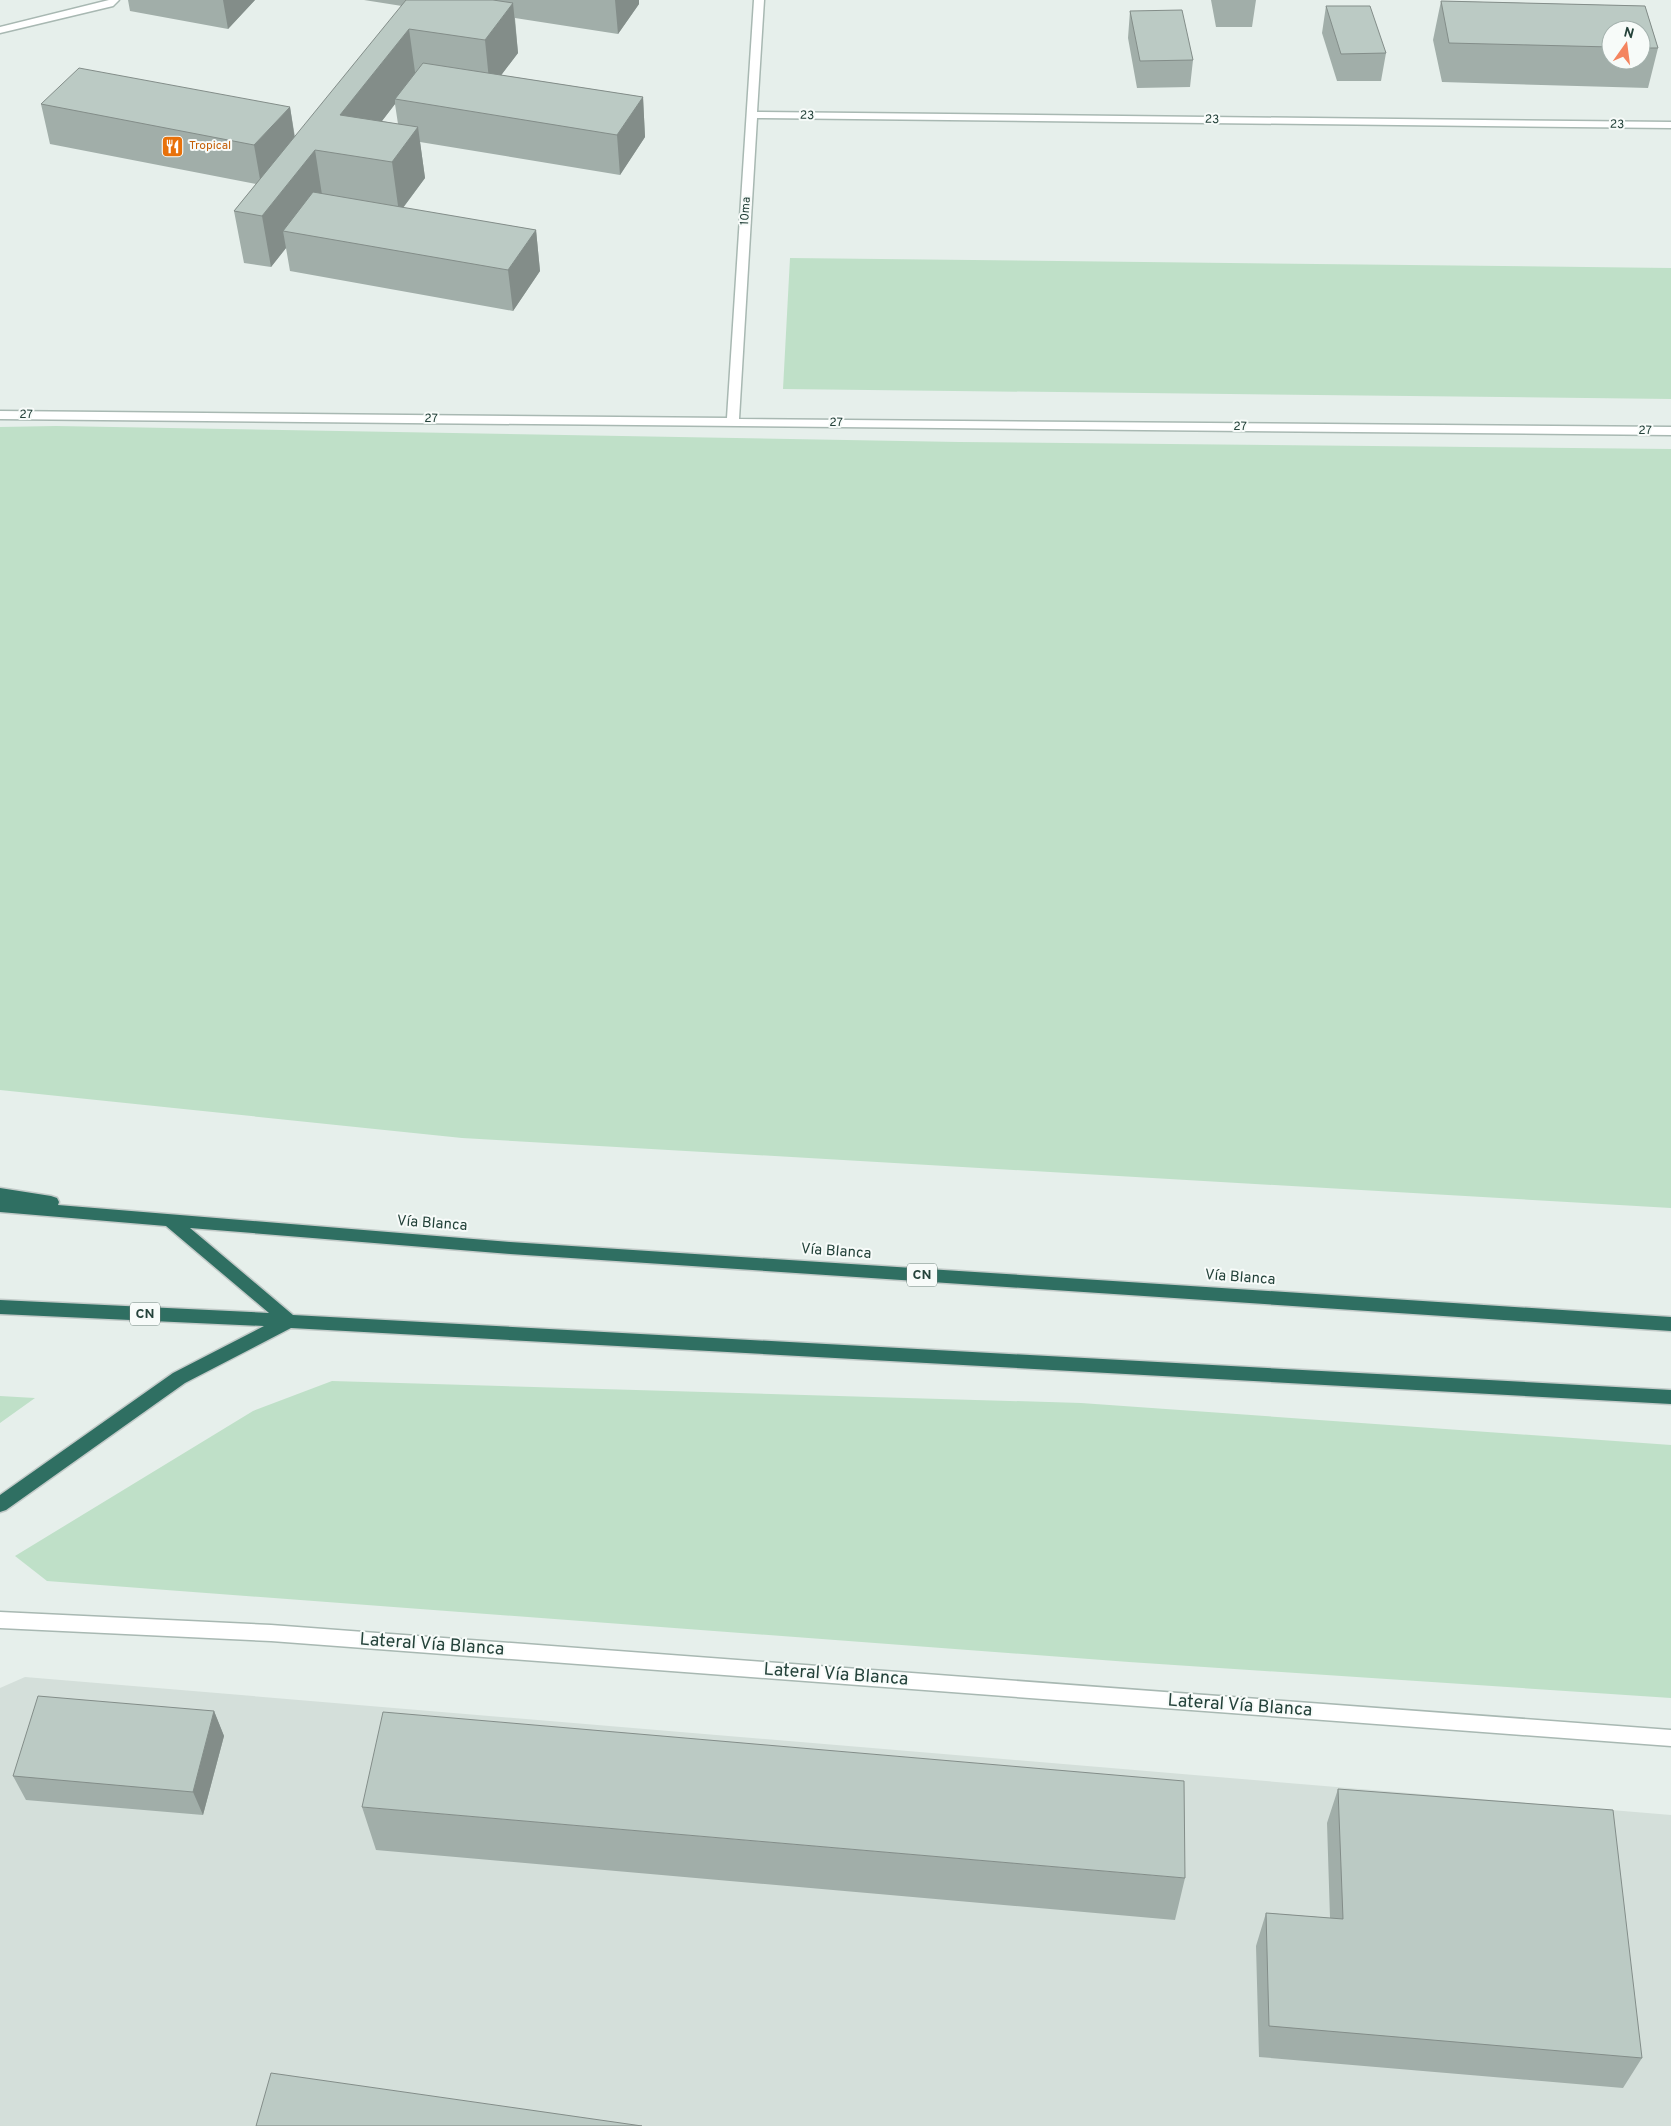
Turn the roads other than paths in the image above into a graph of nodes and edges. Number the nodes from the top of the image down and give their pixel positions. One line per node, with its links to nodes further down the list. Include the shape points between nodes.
1 (114, 0): 3 (street, via 110,4)
2 (759, 0): 4 (street, 10ma)
3 (0, 30)
4 (752, 115): 5 (street, 23); 7 (street, 10ma)
5 (1671, 125)
6 (0, 415): 7 (street, 27)
7 (733, 422): 8 (street, 27)
8 (1671, 431)
9 (0, 1194): 11 (highway, CN)
10 (0, 1206): 11 (highway, Vía Blanca / CN)
11 (174, 1222): 13 (highway); 14 (highway, Vía Blanca / CN)
12 (0, 1307): 13 (highway, CN)
13 (289, 1321): 15 (highway, CN); 16 (highway, via 179,1378)
14 (1671, 1324)
15 (1671, 1397)
16 (0, 1505)
17 (0, 1620): 18 (street, Lateral Vía Blanca, via 271,1633)
18 (1671, 1738)

